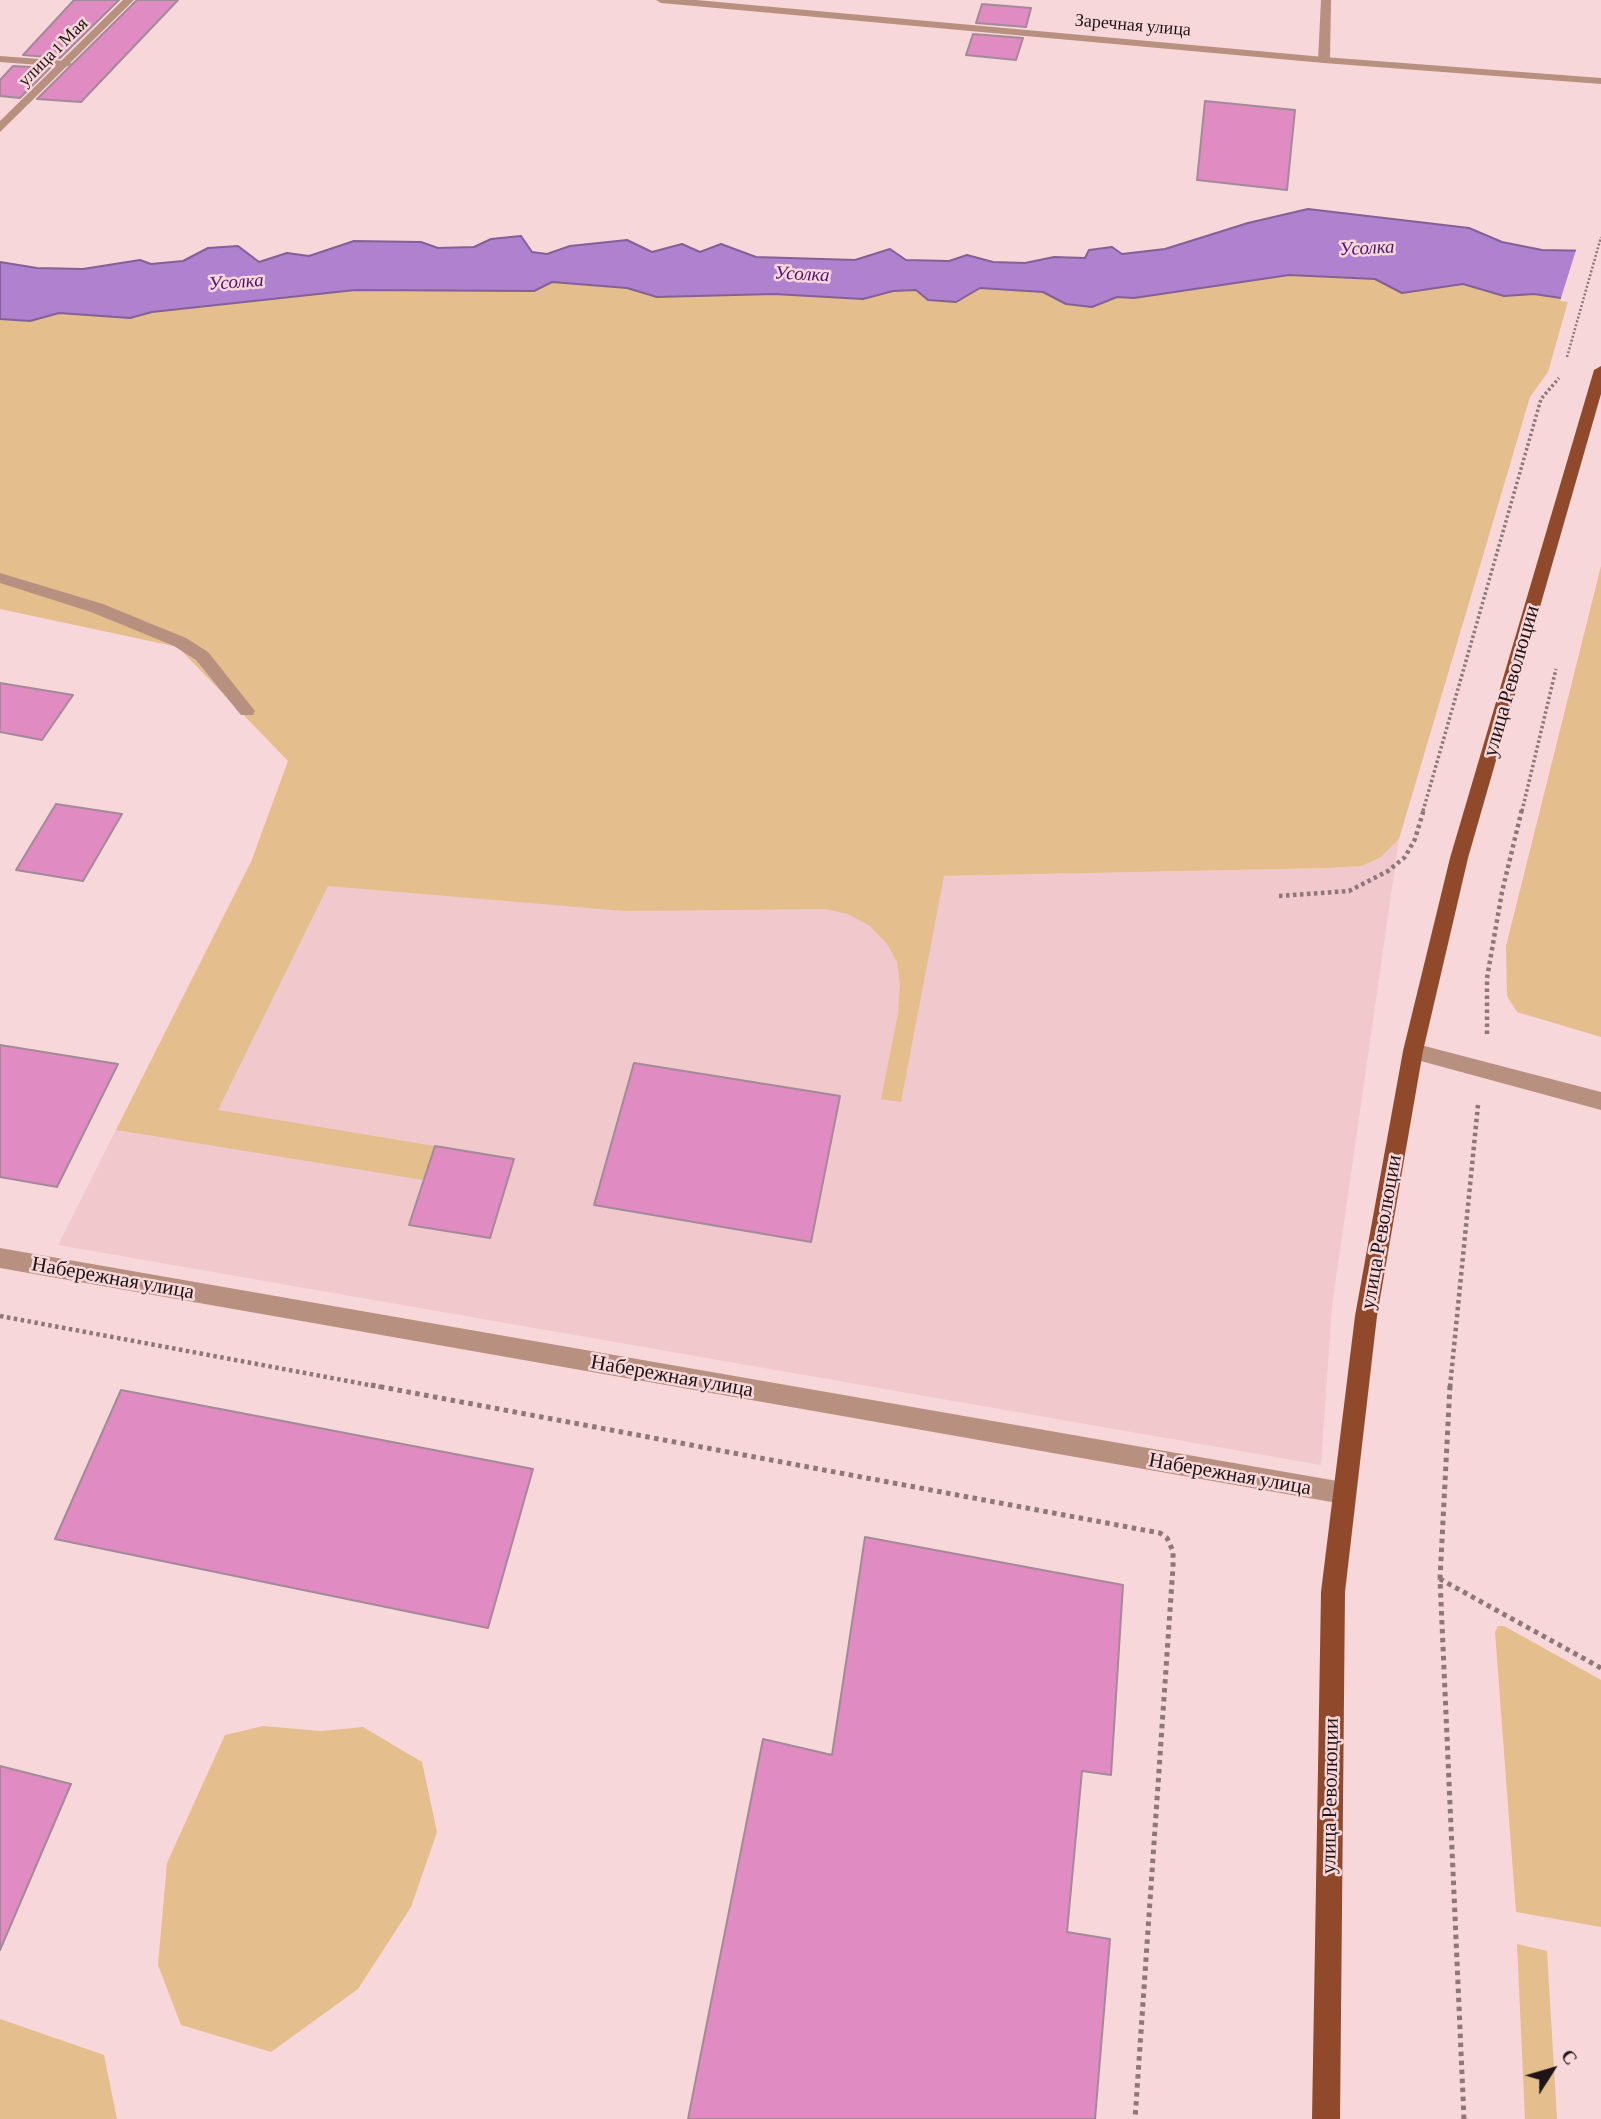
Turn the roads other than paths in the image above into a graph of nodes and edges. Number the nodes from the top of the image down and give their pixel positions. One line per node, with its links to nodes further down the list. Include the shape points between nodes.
1 (129, 0): 6 (street, улица 1 Мая)
2 (662, 0): 5 (street, Заречная улица)
3 (1326, 0): 5 (street)
4 (0, 59): 6 (street)
5 (1324, 60): 7 (street, Заречная улица)
6 (66, 64): 8 (street, улица 1 Мая)
7 (1601, 80)
8 (0, 128)
9 (1599, 377): 12 (main road, улица Революции, via 1459,858)
10 (0, 578): 11 (street, via 97,608 180,642 202,656)
11 (247, 711)
12 (1413, 1051): 13 (street); 15 (main road, улица Революции, via 1366,1316)
13 (1601, 1101)
14 (0, 1258): 15 (street, Набережная улица)
15 (1343, 1493): 16 (main road, улица Революции, via 1333,1592)
16 (1326, 2119)

